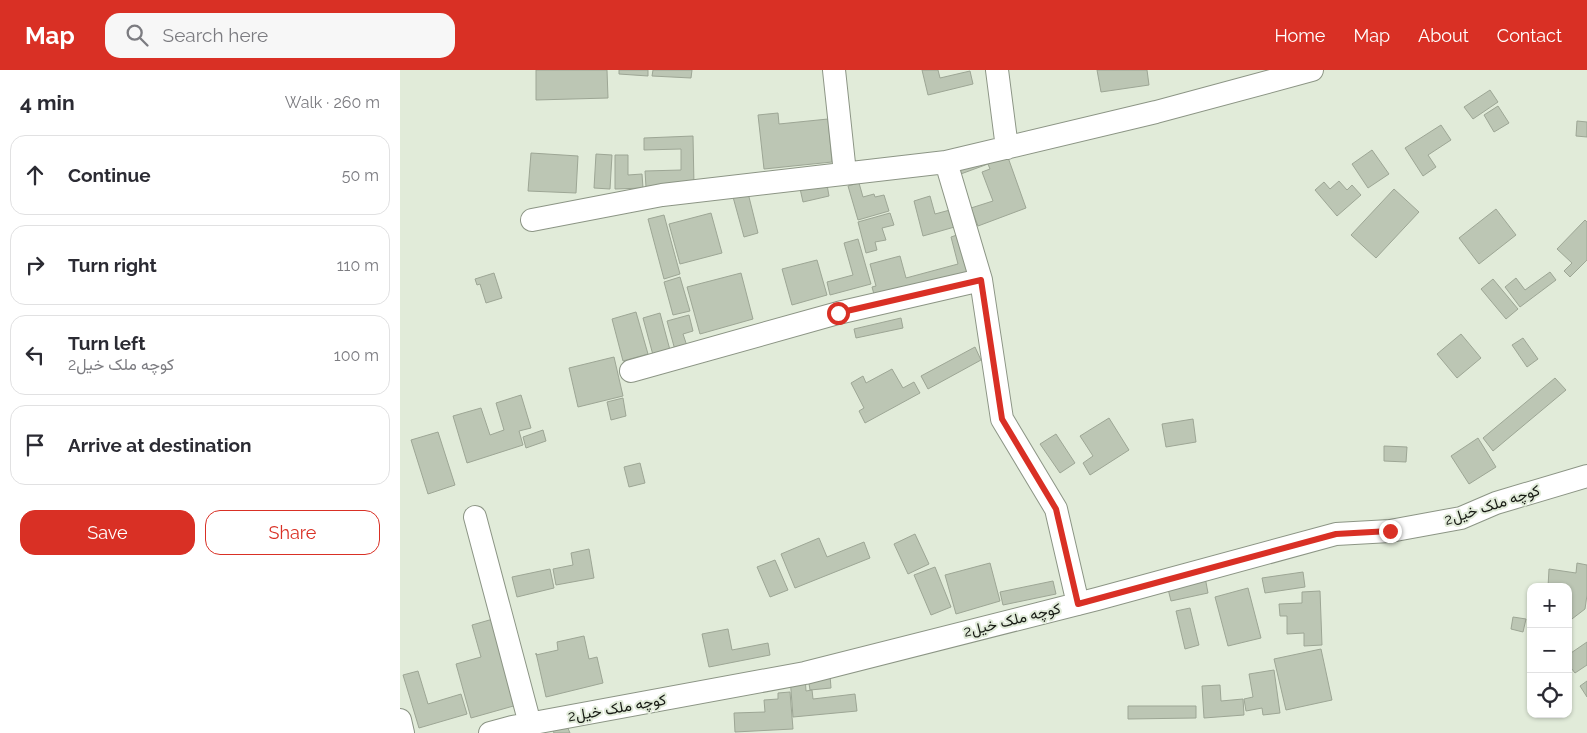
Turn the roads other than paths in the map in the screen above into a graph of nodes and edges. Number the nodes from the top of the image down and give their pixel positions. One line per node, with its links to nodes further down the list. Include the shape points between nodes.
1 (834, 70): 6 (street)
2 (997, 70): 4 (street)
3 (1312, 70): 4 (street)
4 (1007, 148): 5 (street)
5 (946, 162): 6 (street); 8 (street)
6 (845, 173): 7 (street, via 662,195)
7 (532, 220)
8 (981, 280): 9 (street, via 838,313); 12 (street, via 1002,419 1056,509)
9 (631, 371)
10 (1587, 476): 12 (street, کوچه ملک خیل2, via 1496,503 1461,518 1390,531 1336,534)
11 (476, 517): 14 (street)
12 (1078, 604): 14 (street, کوچه ملک خیل2, via 805,673)
13 (400, 720): 15 (street)
14 (530, 724): 16 (street, کوچه ملک خیل2)
15 (403, 733)
16 (490, 733)

